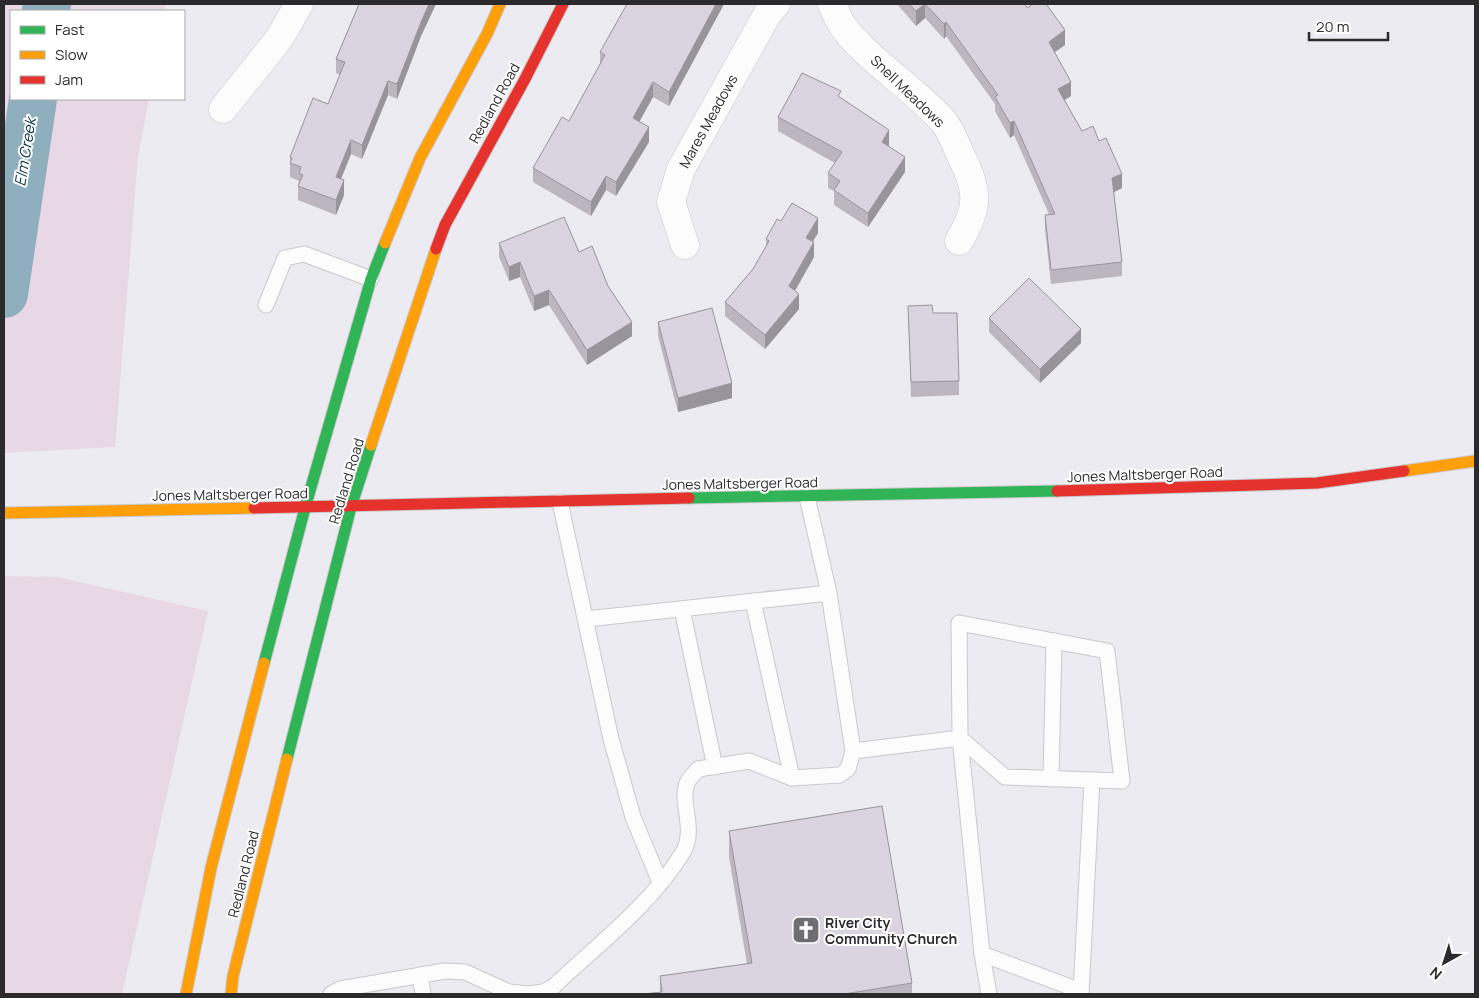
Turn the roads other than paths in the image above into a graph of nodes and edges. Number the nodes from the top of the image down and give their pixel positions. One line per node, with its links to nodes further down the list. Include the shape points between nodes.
1 (299, 4): 6 (street, via 279,39)
2 (500, 4): 9 (main road, via 420,158)
3 (563, 4): 14 (main road, Redland Road, via 445,225 421,289)
4 (776, 4): 8 (street, Mares Meadows, via 681,169 671,202)
5 (832, 4): 7 (street, Snell Meadows, via 841,24 864,49 945,124 967,168 976,202 970,224)
6 (223, 109)
7 (959, 241)
8 (685, 245)
9 (371, 279): 10 (lane, via 304,254 285,258); 15 (main road)
10 (266, 305)
11 (1475, 461): 12 (main road, Jones Maltsberger Road, via 1317,483)
12 (807, 497): 13 (main road, Jones Maltsberger Road); 17 (lane)
13 (560, 502): 14 (main road, Jones Maltsberger Road); 20 (lane)
14 (351, 507): 15 (main road, Jones Maltsberger Road); 34 (main road, Redland Road)
15 (304, 508): 16 (main road, Jones Maltsberger Road); 33 (main road, via 211,868)
16 (4, 513)
17 (829, 593): 18 (lane); 23 (lane)
18 (753, 601): 19 (lane); 25 (lane)
19 (682, 609): 20 (lane); 24 (lane)
20 (586, 619): 28 (lane, via 633,817)
21 (1054, 641): 22 (lane, via 959,623); 26 (lane); 27 (lane, via 1107,651 1122,781)
22 (960, 738): 23 (lane); 26 (lane, via 1005,777); 29 (lane)
23 (853, 751): 25 (lane, via 848,769 840,775)
24 (715, 766): 25 (lane, via 749,762); 28 (lane, via 698,769 688,781 690,831 684,851)
25 (792, 778)
26 (1052, 779): 27 (lane)
27 (1092, 780): 32 (lane)
28 (660, 882): 30 (lane, via 638,910 553,987 543,992 509,992 465,972 445,971)
29 (982, 954): 32 (lane); 36 (lane)
30 (420, 976): 31 (lane); 35 (lane)
31 (338, 992)
32 (1081, 993)
33 (186, 994)
34 (231, 994)
35 (423, 994)
36 (989, 994)

